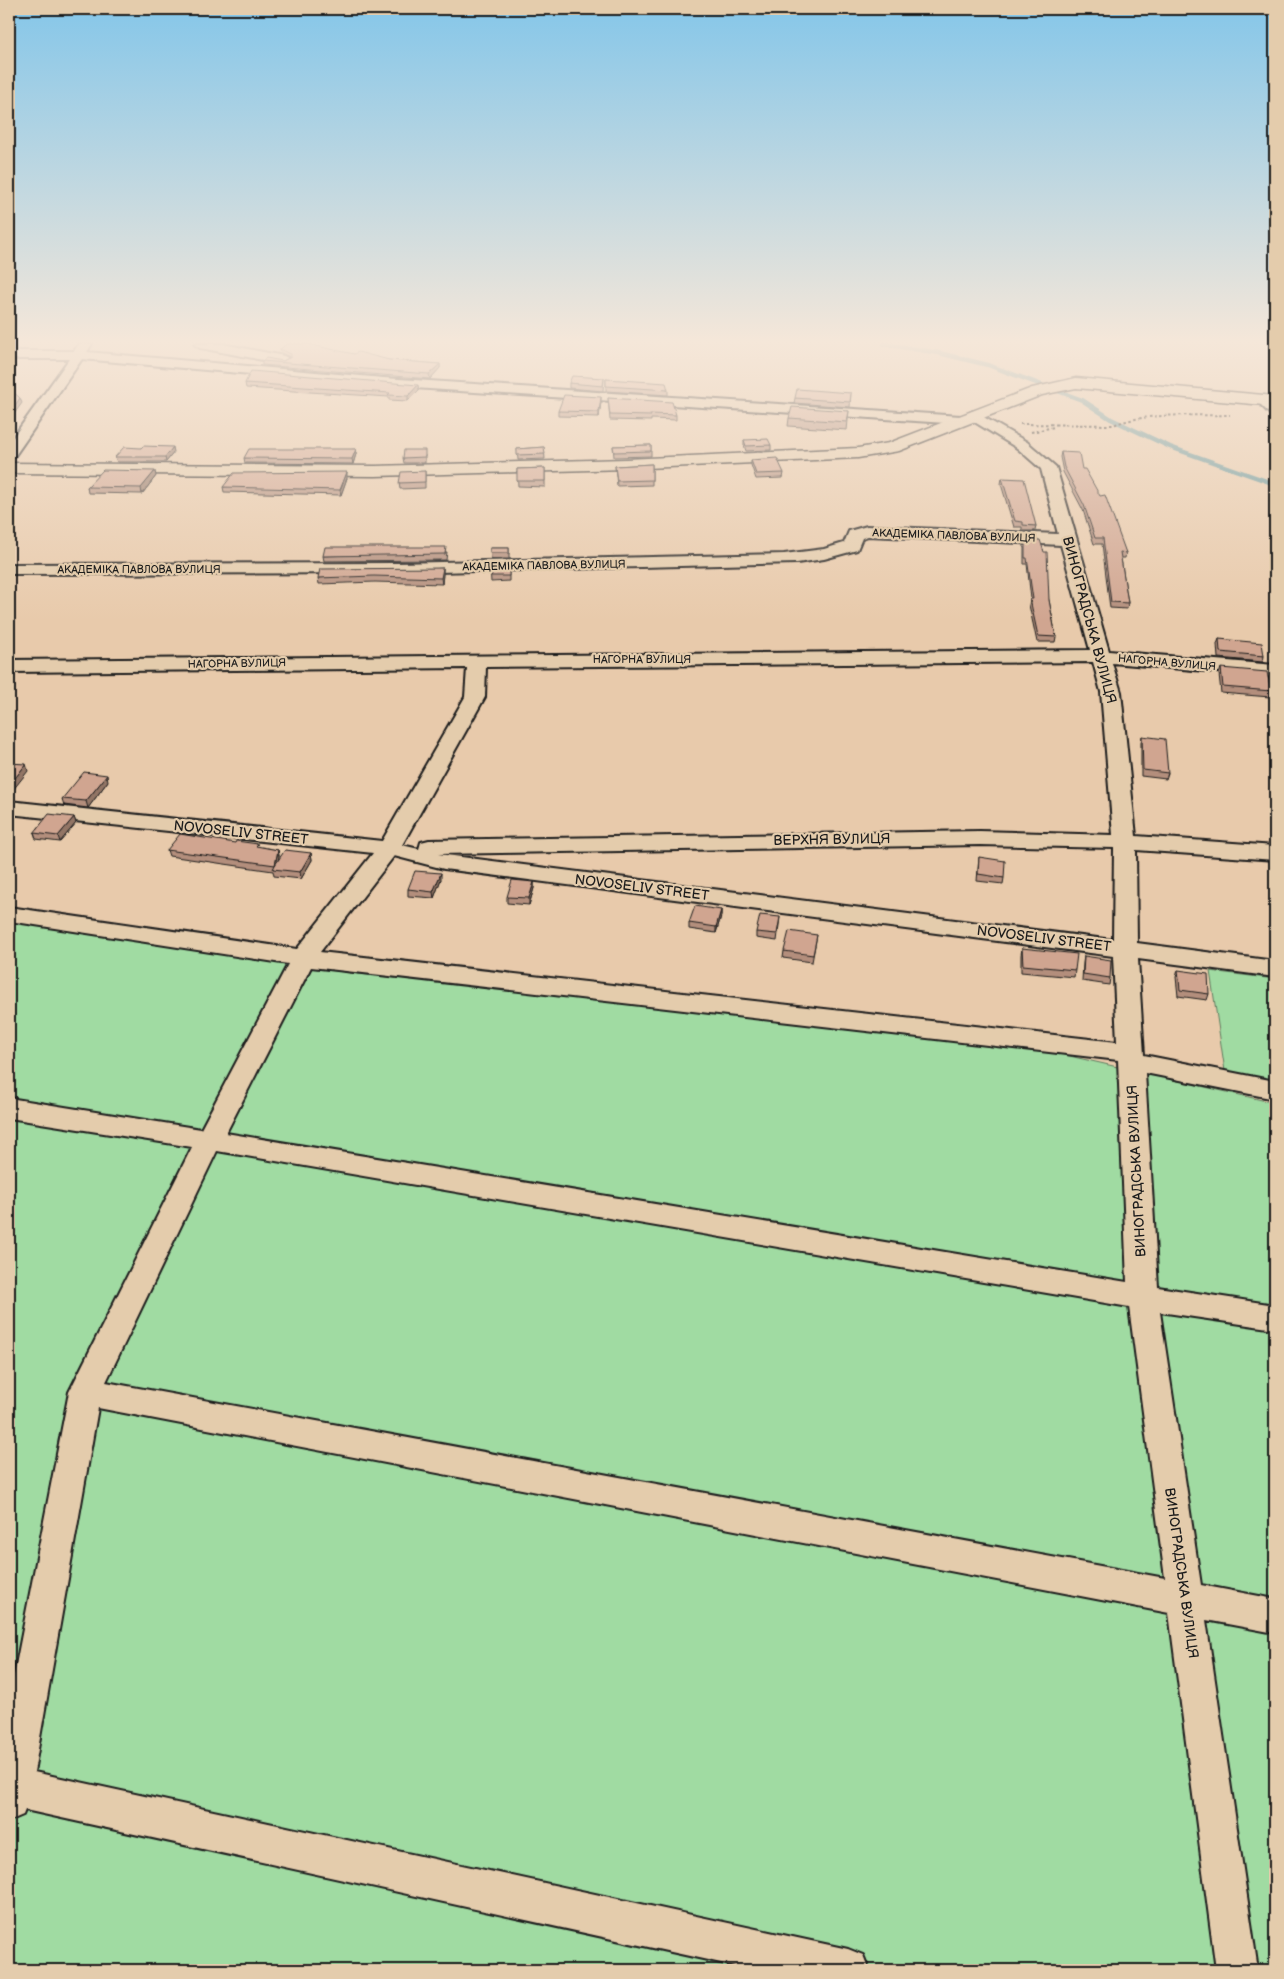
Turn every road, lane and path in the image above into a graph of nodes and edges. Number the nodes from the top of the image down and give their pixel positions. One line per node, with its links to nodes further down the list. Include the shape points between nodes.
1 (22, 436): 4 (street)
2 (922, 436): 5 (main road, via 893,447 858,453 626,464 374,471)
3 (1006, 436): 6 (street, ВИНОГРАДСЬКА ВУЛИЦЯ, via 1048,467)
4 (9, 454)
5 (9, 468)
6 (1069, 540): 7 (street, АКАДЕМІКА ПАВЛОВА ВУЛИЦЯ, via 867,531 855,535 851,546 835,552 777,559 526,567); 8 (street, ВИНОГРАДСЬКА ВУЛИЦЯ)
7 (9, 569)
8 (1100, 656): 9 (street, НАГОРНА ВУЛИЦЯ); 11 (street, НАГОРНА ВУЛИЦЯ); 13 (street, ВИНОГРАДСЬКА ВУЛИЦЯ, via 1112,692)
9 (477, 660): 10 (street, НАГОРНА ВУЛИЦЯ); 14 (street, via 475,697)
10 (9, 666)
11 (1275, 671)
12 (9, 807): 14 (street, NOVOSELIV STREET)
13 (1124, 842): 14 (street, ВЕРХНЯ ВУЛИЦЯ, via 951,838); 15 (street, ВЕРХНЯ ВУЛИЦЯ); 17 (street, ВИНОГРАДСЬКА ВУЛИЦЯ)
14 (389, 848): 17 (street, NOVOSELIV STREET, via 444,862); 18 (street)
15 (1275, 853)
16 (9, 914): 18 (street)
17 (1125, 948): 19 (street, NOVOSELIV STREET); 20 (street, ВИНОГРАДСЬКА ВУЛИЦЯ)
18 (303, 958): 20 (street); 23 (street)
19 (1275, 969)
20 (1130, 1056): 21 (street); 24 (street, ВИНОГРАДСЬКА ВУЛИЦЯ)
21 (1275, 1090)
22 (9, 1108): 23 (street)
23 (209, 1140): 24 (street); 26 (street)
24 (1143, 1297): 25 (street); 27 (street, ВИНОГРАДСЬКА ВУЛИЦЯ)
25 (1275, 1317)
26 (85, 1392): 27 (street); 29 (street)
27 (1185, 1598): 28 (street); 31 (street, ВИНОГРАДСЬКА ВУЛИЦЯ)
28 (1275, 1616)
29 (10, 1794): 30 (street)
30 (848, 1970)
31 (1237, 1970)

